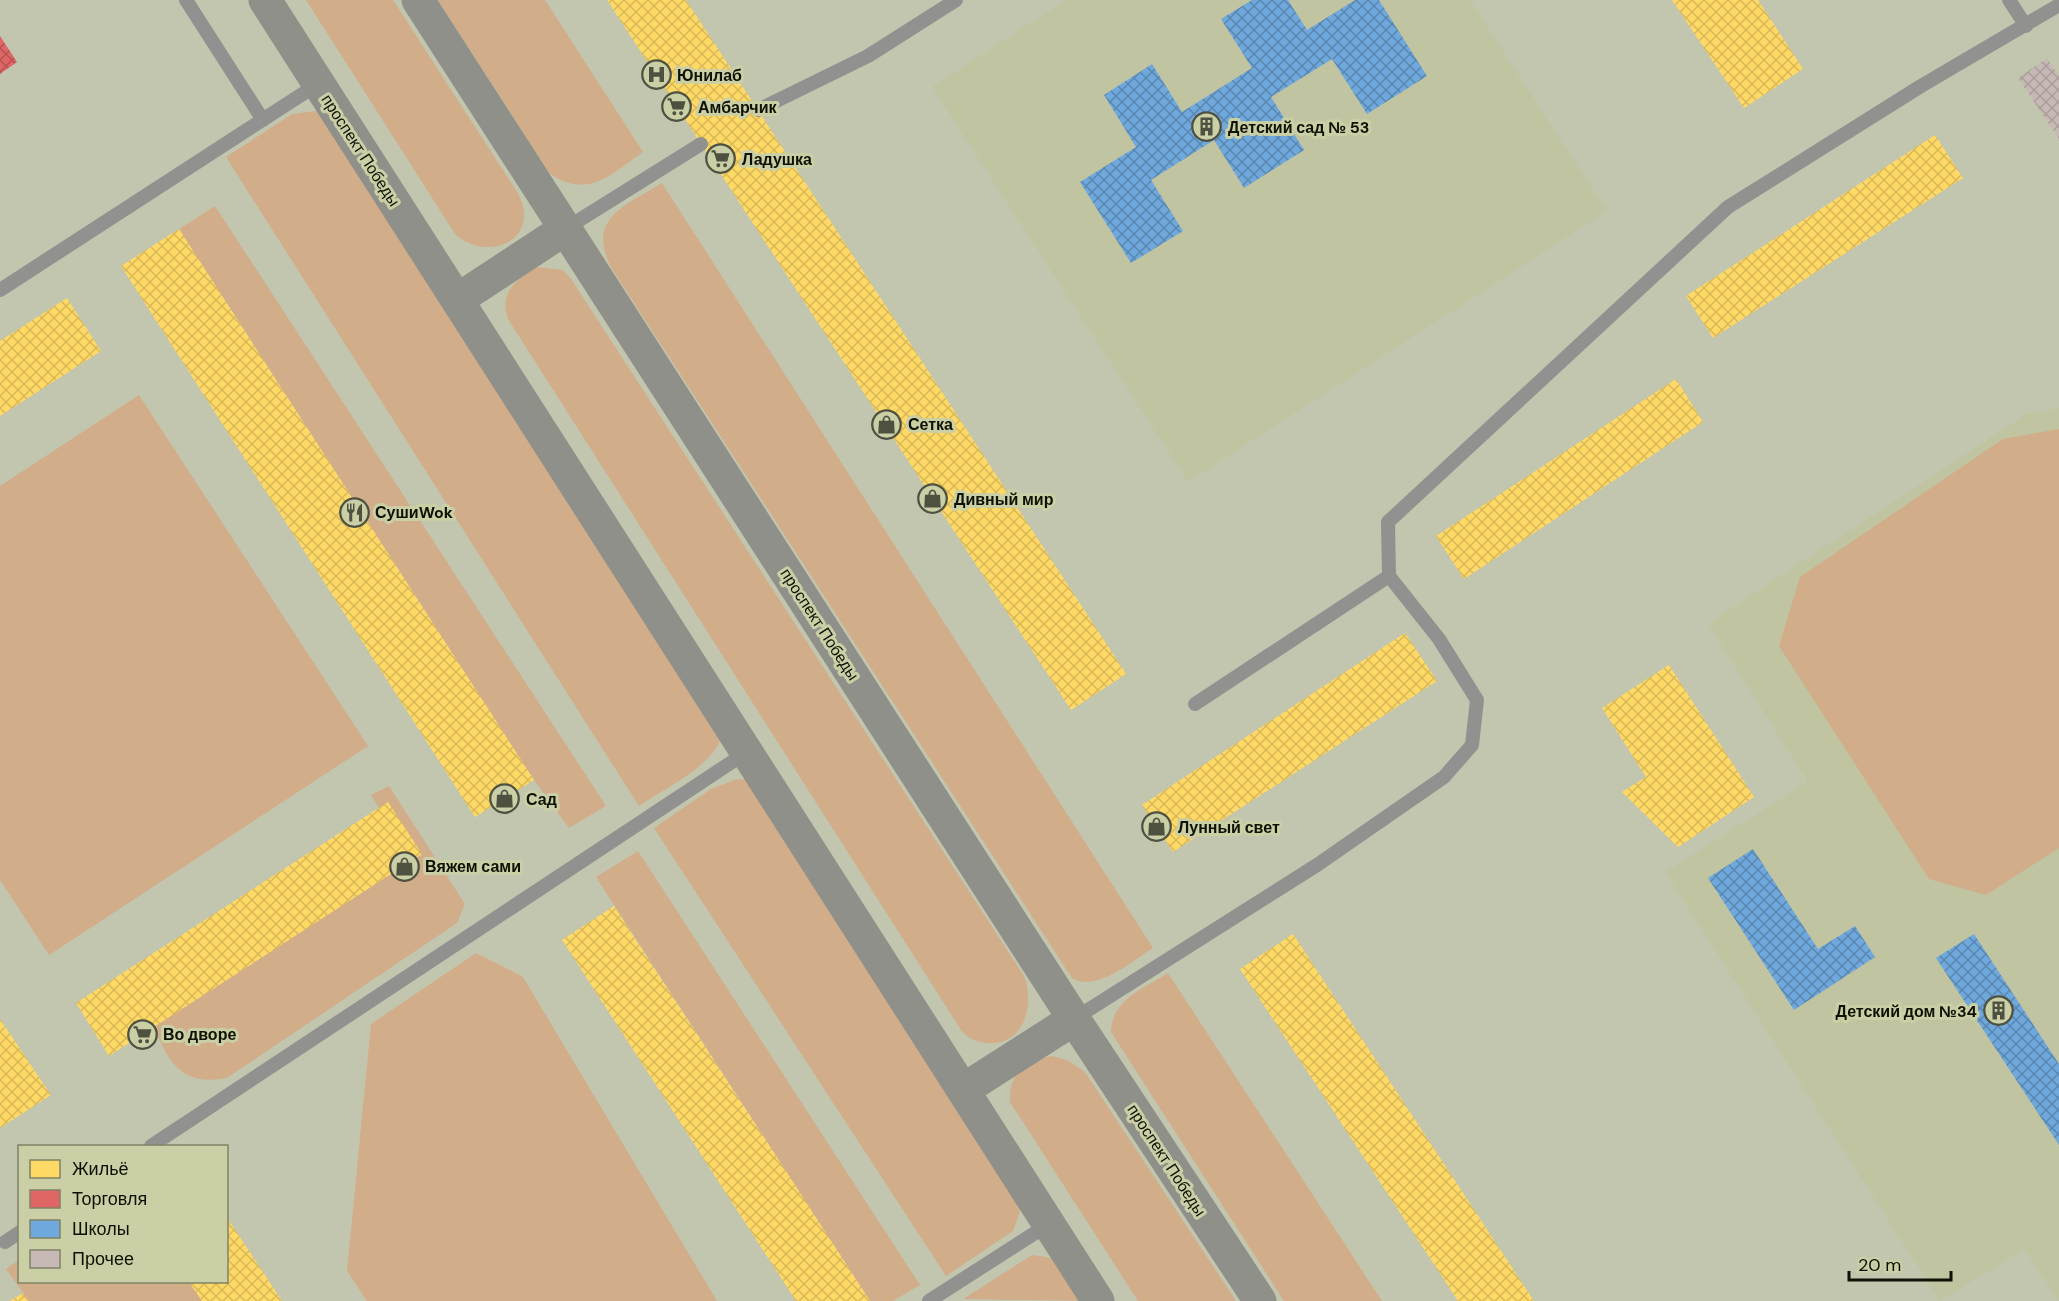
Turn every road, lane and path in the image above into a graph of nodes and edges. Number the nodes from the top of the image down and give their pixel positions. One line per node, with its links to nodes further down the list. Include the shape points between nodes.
1 (186, 0): 10 (lane)
2 (265, 0): 8 (main road, проспект Победы)
3 (418, 0): 12 (main road, проспект Победы)
4 (956, 0): 9 (lane, via 868,56)
5 (2009, 0): 7 (lane)
6 (2059, 5): 7 (lane)
7 (2026, 26): 15 (lane, via 1921,86 1728,207 1388,522)
8 (318, 84): 10 (lane); 14 (main road, проспект Победы)
9 (758, 110)
10 (263, 120): 13 (lane)
11 (701, 144): 12 (lane)
12 (565, 229): 14 (main road); 18 (main road, проспект Победы)
13 (0, 290)
14 (457, 300): 17 (main road, проспект Победы)
15 (1389, 576): 16 (lane); 18 (lane, via 1439,639 1477,700 1472,745 1444,777 1317,865)
16 (1195, 704)
17 (747, 752): 19 (main road, проспект Победы); 20 (lane)
18 (1074, 1019): 19 (main road); 26 (main road, проспект Победы)
19 (963, 1090): 21 (main road, проспект Победы)
20 (153, 1145)
21 (1049, 1224): 24 (lane); 25 (main road, проспект Победы)
22 (18, 1233): 23 (lane)
23 (5, 1242)
24 (929, 1301)
25 (1098, 1301)
26 (1260, 1301)

